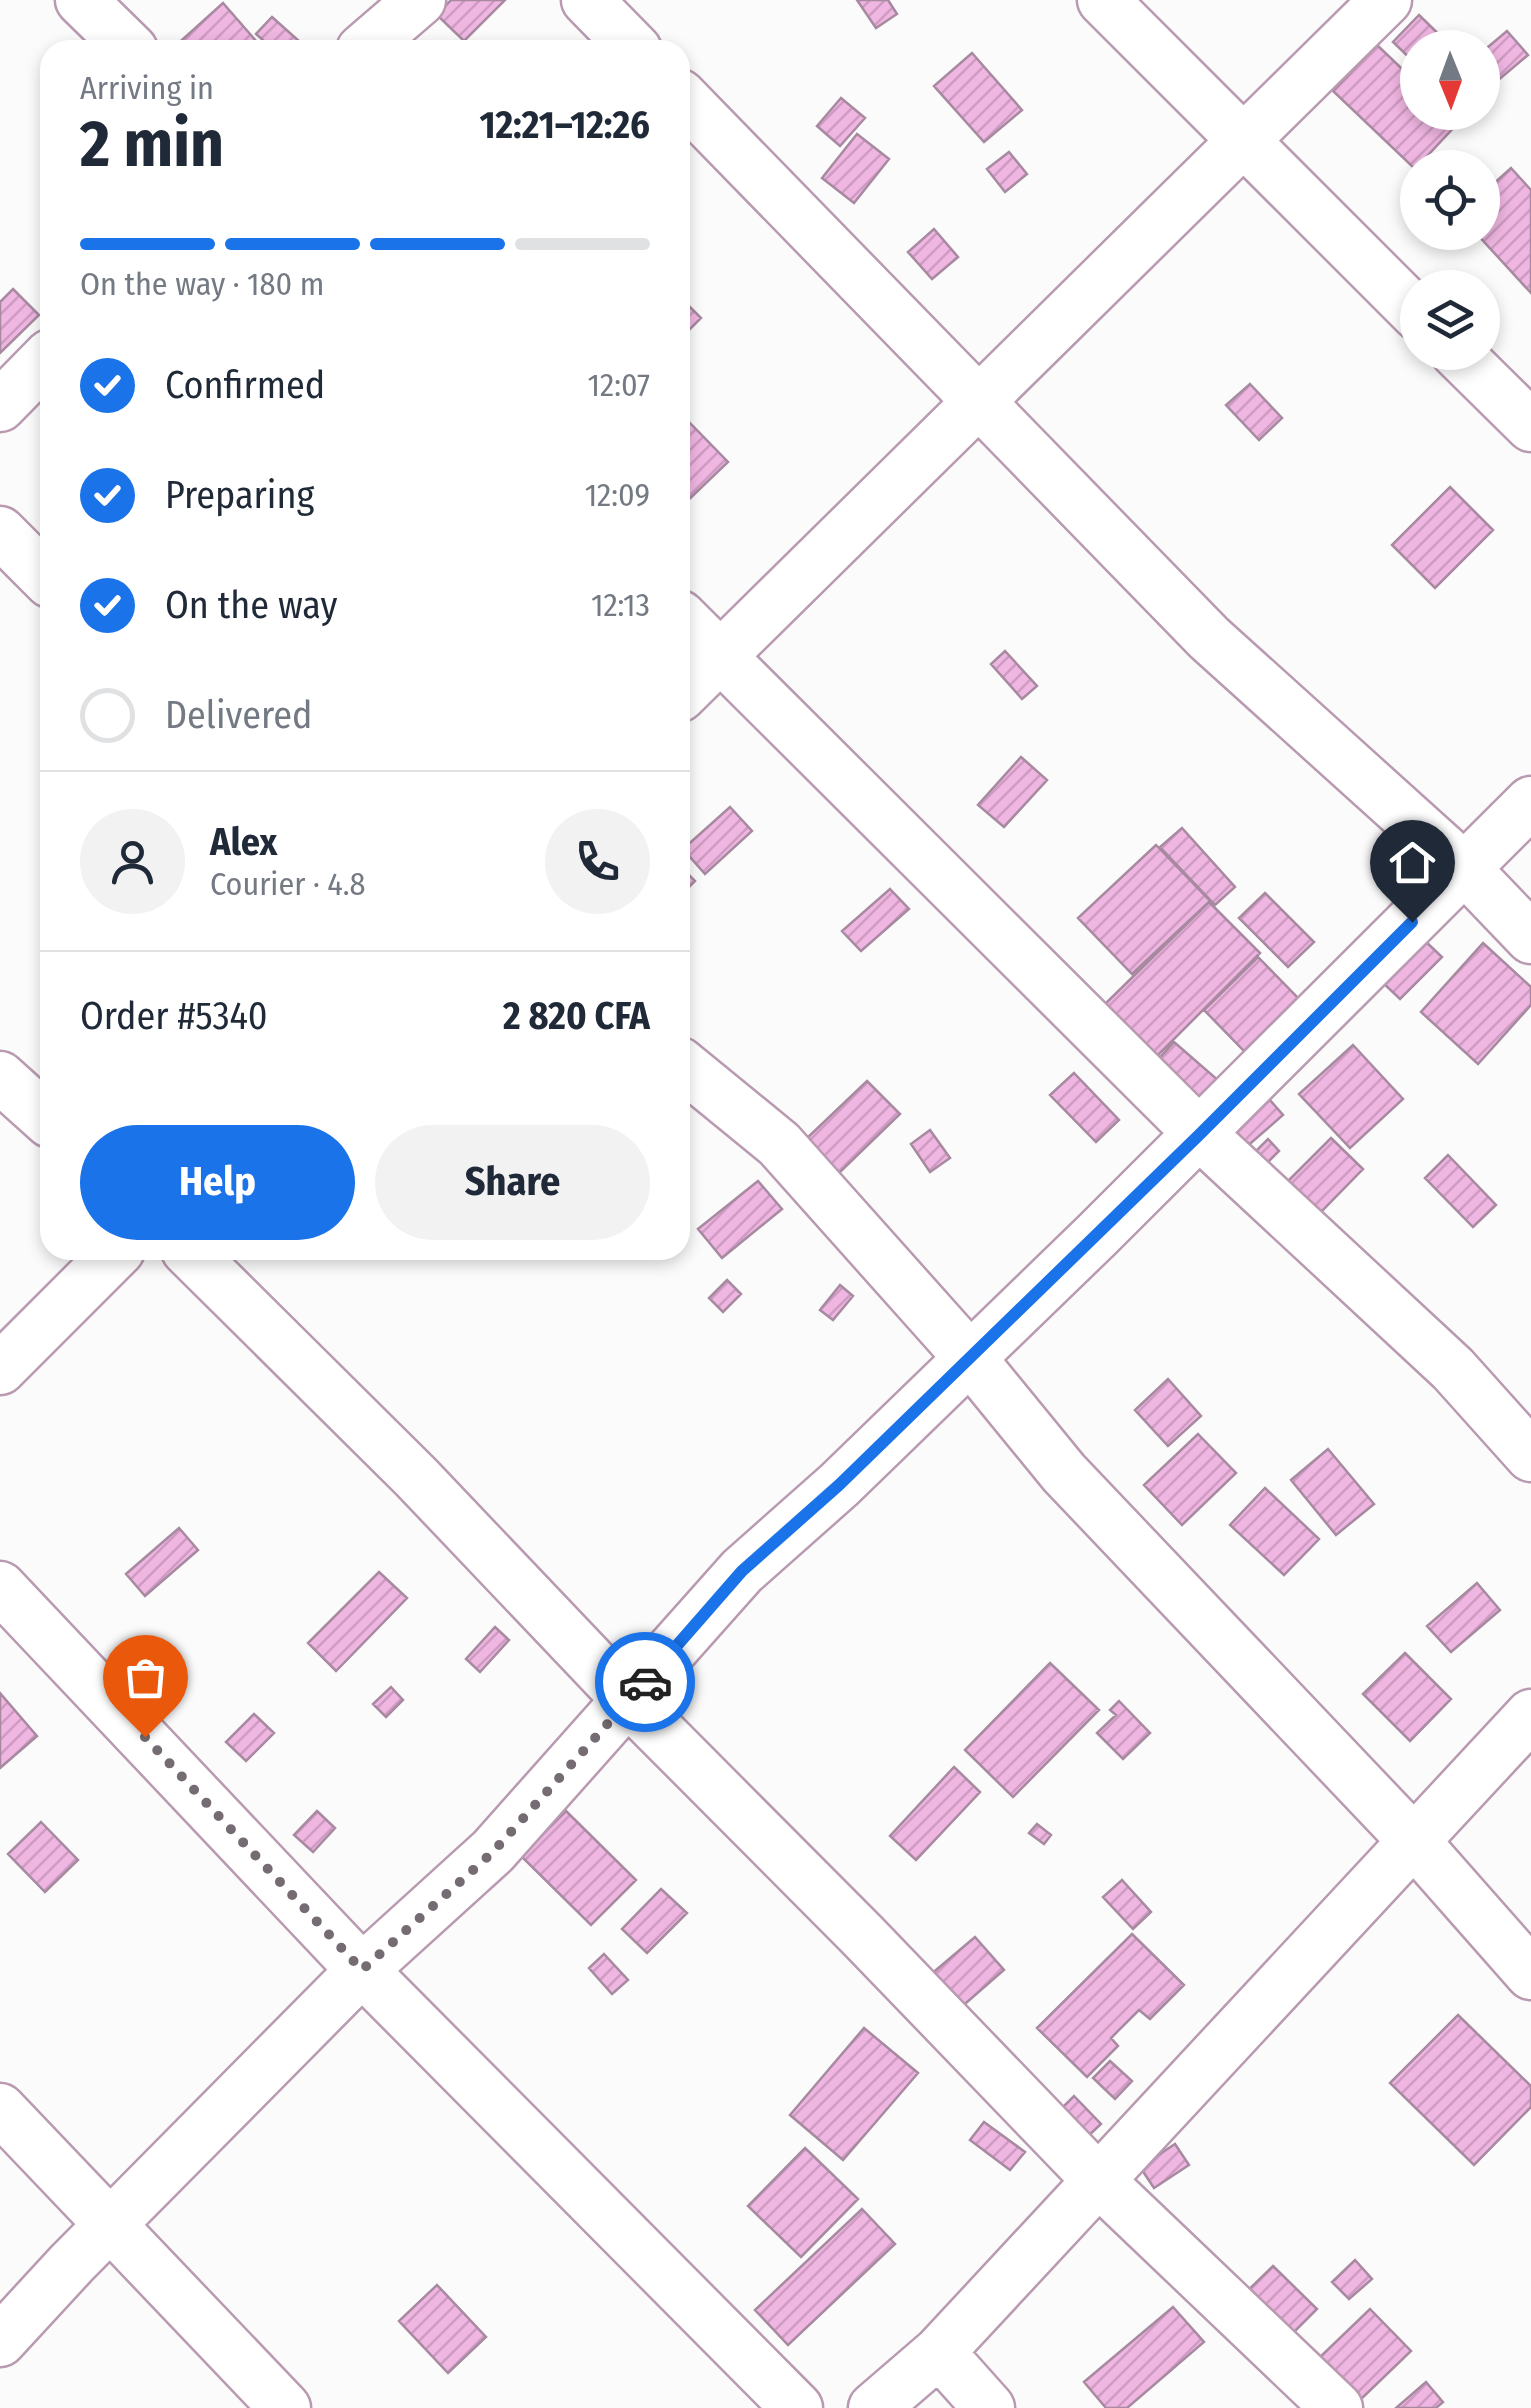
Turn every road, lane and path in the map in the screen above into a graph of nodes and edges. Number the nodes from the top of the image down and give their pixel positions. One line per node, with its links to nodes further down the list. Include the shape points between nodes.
1 (81, 0): 6 (street)
2 (420, 0): 7 (street)
3 (588, 0): 8 (street)
4 (1103, 0): 10 (street)
5 (1386, 0): 10 (street)
6 (122, 40)
7 (374, 40)
8 (626, 40)
9 (690, 105): 14 (street)
10 (1242, 142): 11 (street); 14 (street)
11 (1400, 297)
12 (40, 365): 15 (street)
13 (1474, 370): 16 (street)
14 (978, 402): 20 (street); 23 (street, via 1210,638)
15 (0, 406)
16 (1531, 426)
17 (0, 532): 18 (street)
18 (40, 572)
19 (690, 626): 20 (street)
20 (720, 657): 21 (street); 28 (street)
21 (690, 686)
22 (1531, 802): 23 (street)
23 (1465, 869): 24 (street); 28 (street)
24 (1531, 938)
25 (690, 1070): 31 (street, via 779,1144)
26 (0, 1077): 27 (street)
27 (40, 1113)
28 (1200, 1134): 31 (street); 33 (street, via 1453,1369)
29 (109, 1260): 32 (street)
30 (197, 1260): 35 (street)
31 (970, 1358): 35 (street, via 742,1571); 37 (street, via 1064,1473)
32 (0, 1369)
33 (1531, 1456)
34 (0, 1587): 38 (street)
35 (629, 1701): 38 (street, via 493,1852); 41 (street)
36 (1531, 1715): 37 (street)
37 (1412, 1840): 39 (street); 41 (street)
38 (362, 1970): 42 (street); 46 (street)
39 (1531, 1974)
40 (0, 2109): 42 (street)
41 (1098, 2180): 44 (street); 49 (street)
42 (110, 2225): 43 (street); 45 (street)
43 (0, 2341)
44 (940, 2352): 47 (street); 48 (street)
45 (284, 2408)
46 (798, 2408)
47 (874, 2408)
48 (990, 2408)
49 (1337, 2408)

